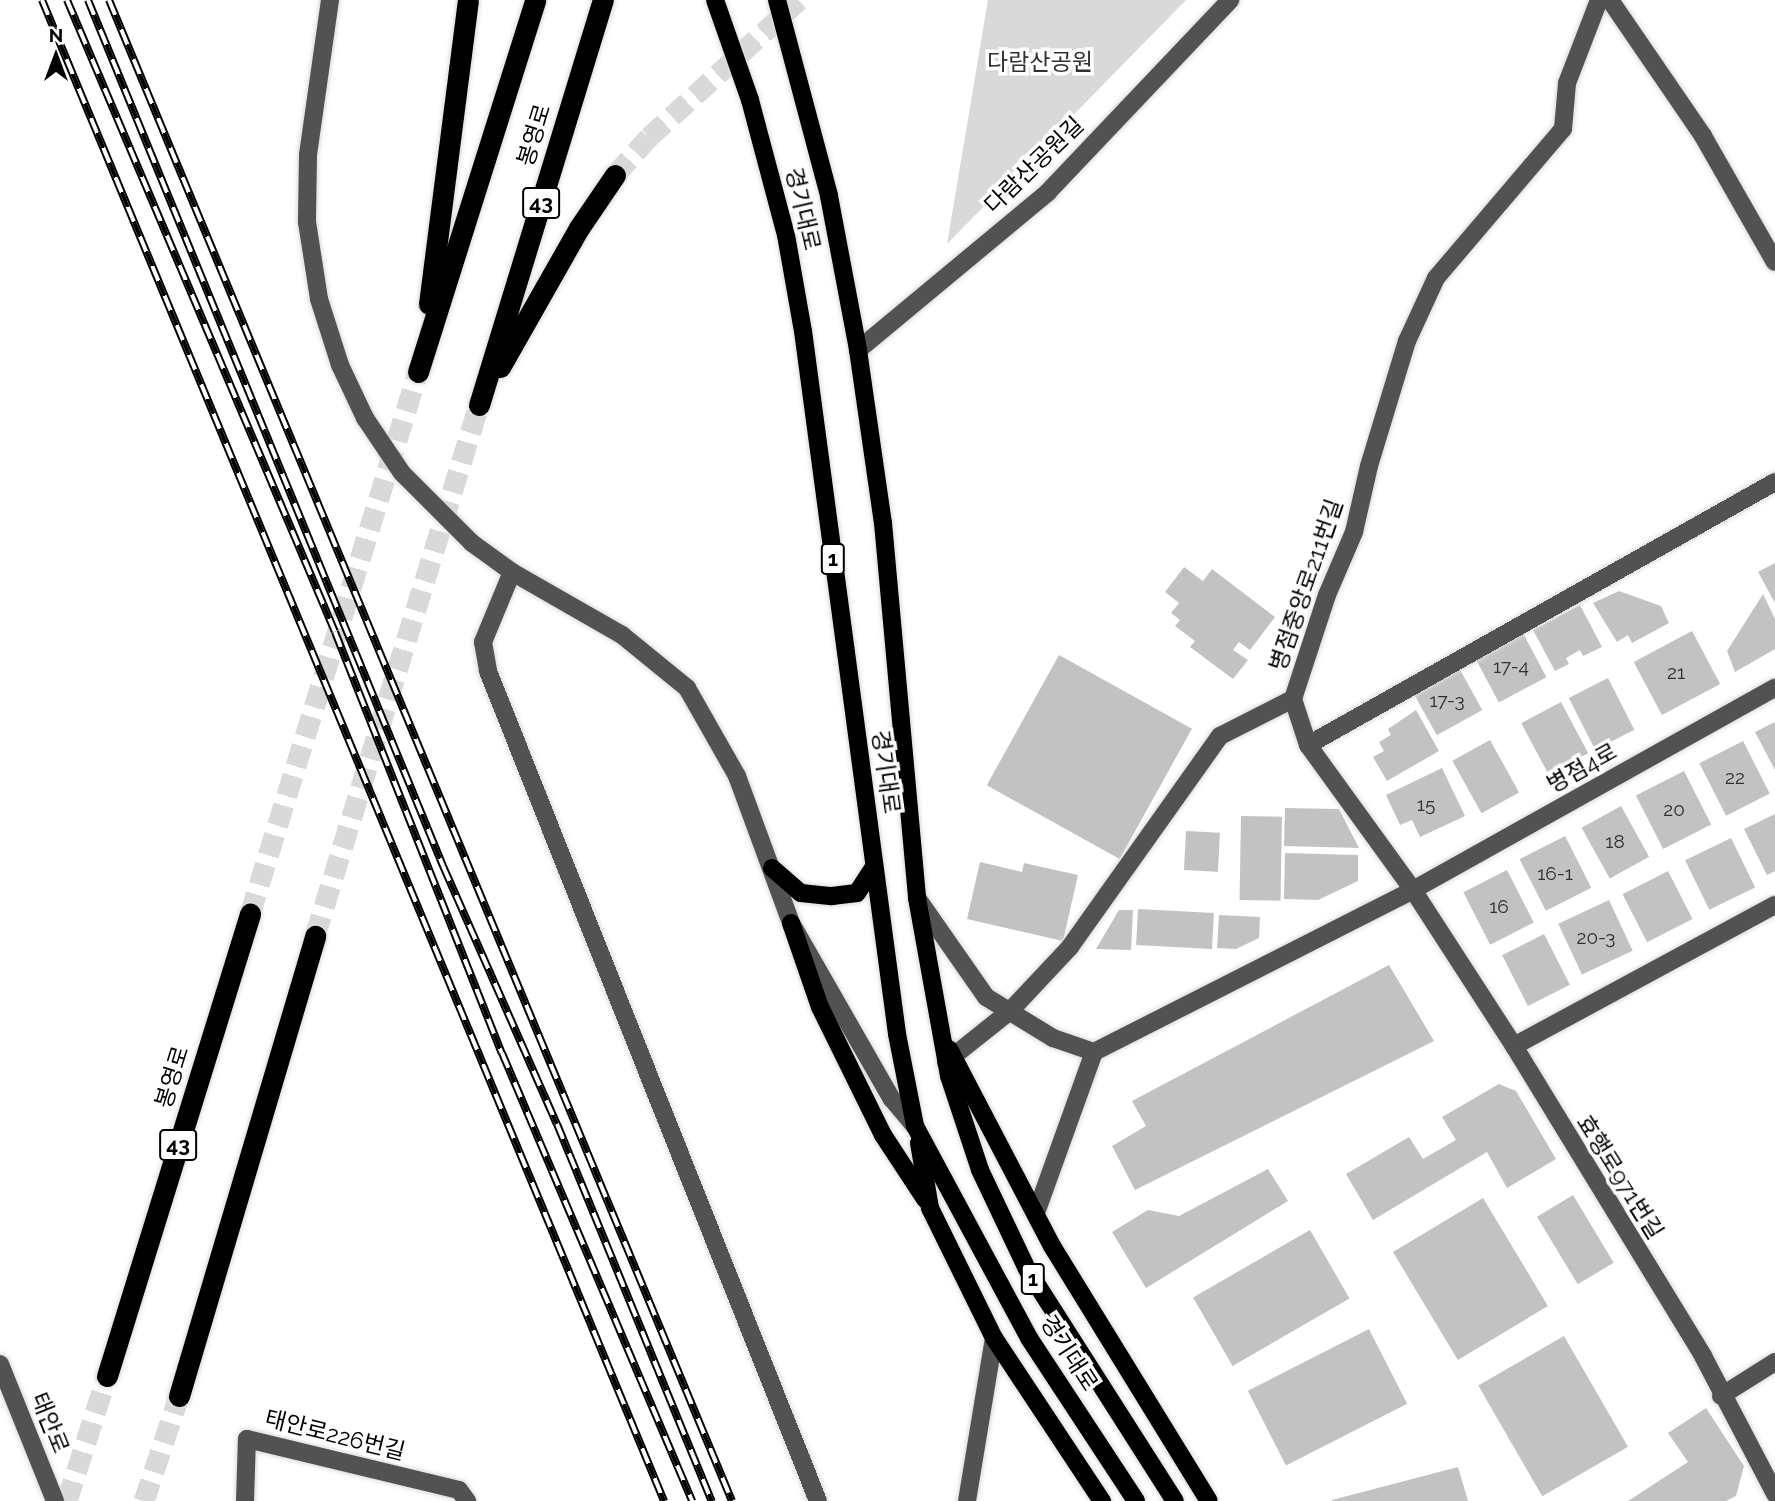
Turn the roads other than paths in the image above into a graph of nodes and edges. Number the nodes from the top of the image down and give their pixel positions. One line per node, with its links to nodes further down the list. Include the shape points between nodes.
1 (330, 0): 14 (street, via 309,155 307,222 318,299 335,352 365,418 402,473 441,515)
2 (468, 0): 3 (highway, 봉영로, via 446,196 418,372)
3 (536, 0)
4 (603, 0): 10 (highway, 봉영로 / 43, via 479,405 579,228)
5 (715, 0): 19 (main road, 경기대로 / 1, via 750,100 786,235 803,331)
6 (777, 0): 12 (main road, 경기대로, via 830,196)
7 (1230, 0): 12 (street, 다람산공원길, via 1048,192)
8 (1599, 0): 16 (street, 병점중앙로211번길, via 1567,83 1563,130 1436,278 1407,341 1354,532 1326,595)
9 (1610, 0): 11 (street, via 1703,136)
10 (615, 175)
11 (1775, 262)
12 (858, 350): 21 (main road, 경기대로, via 883,523)
13 (1775, 482): 17 (street)
14 (512, 572): 18 (street, via 622,635 687,688 737,776); 43 (street, via 483,642 488,671)
15 (1775, 688): 20 (street, 병점4로)
16 (1293, 699): 17 (street); 26 (street, 병점중앙로211번길, via 1220,736 1070,947)
17 (1308, 745): 20 (street)
18 (772, 867): 19 (main road, via 802,893 831,897 857,892); 24 (street)
19 (874, 867): 30 (main road, 경기대로 / 1)
20 (1413, 890): 27 (street, 효행로971번길); 28 (street, 병점4로)
21 (917, 898): 26 (street, via 986,997); 29 (main road, 경기대로, via 941,1034)
22 (1775, 905): 27 (street)
23 (250, 914): 36 (highway, 봉영로 / 43)
24 (791, 923): 30 (street, via 892,1099); 31 (main road, via 820,1007 883,1135)
25 (315, 936): 37 (highway)
26 (1010, 1011): 28 (street, via 1053,1038); 29 (street, 병점중앙로211번길)
27 (1514, 1046): 38 (street, 효행로971번길, via 1703,1356)
28 (1094, 1052): 32 (street)
29 (950, 1059): 32 (main road, 경기대로); 47 (main road, 경기대로 / 1, via 980,1170 1027,1269)
30 (915, 1126): 31 (main road); 46 (main road, 경기대로 / 1, via 1029,1338)
31 (930, 1208): 33 (main road)
32 (1036, 1213): 48 (main road, 경기대로)
33 (994, 1338): 44 (street); 45 (main road)
34 (1775, 1362): 38 (street)
35 (0, 1364): 40 (street, 태안로)
36 (107, 1376)
37 (179, 1396)
38 (1721, 1396): 39 (street, 효행로971번길)
39 (1775, 1494)
40 (55, 1501)
41 (245, 1501): 42 (street, 태안로226번길, via 247,1439 459,1490)
42 (467, 1501)
43 (818, 1501)
44 (967, 1501)
45 (1102, 1501)
46 (1136, 1501)
47 (1175, 1501)
48 (1209, 1501)

